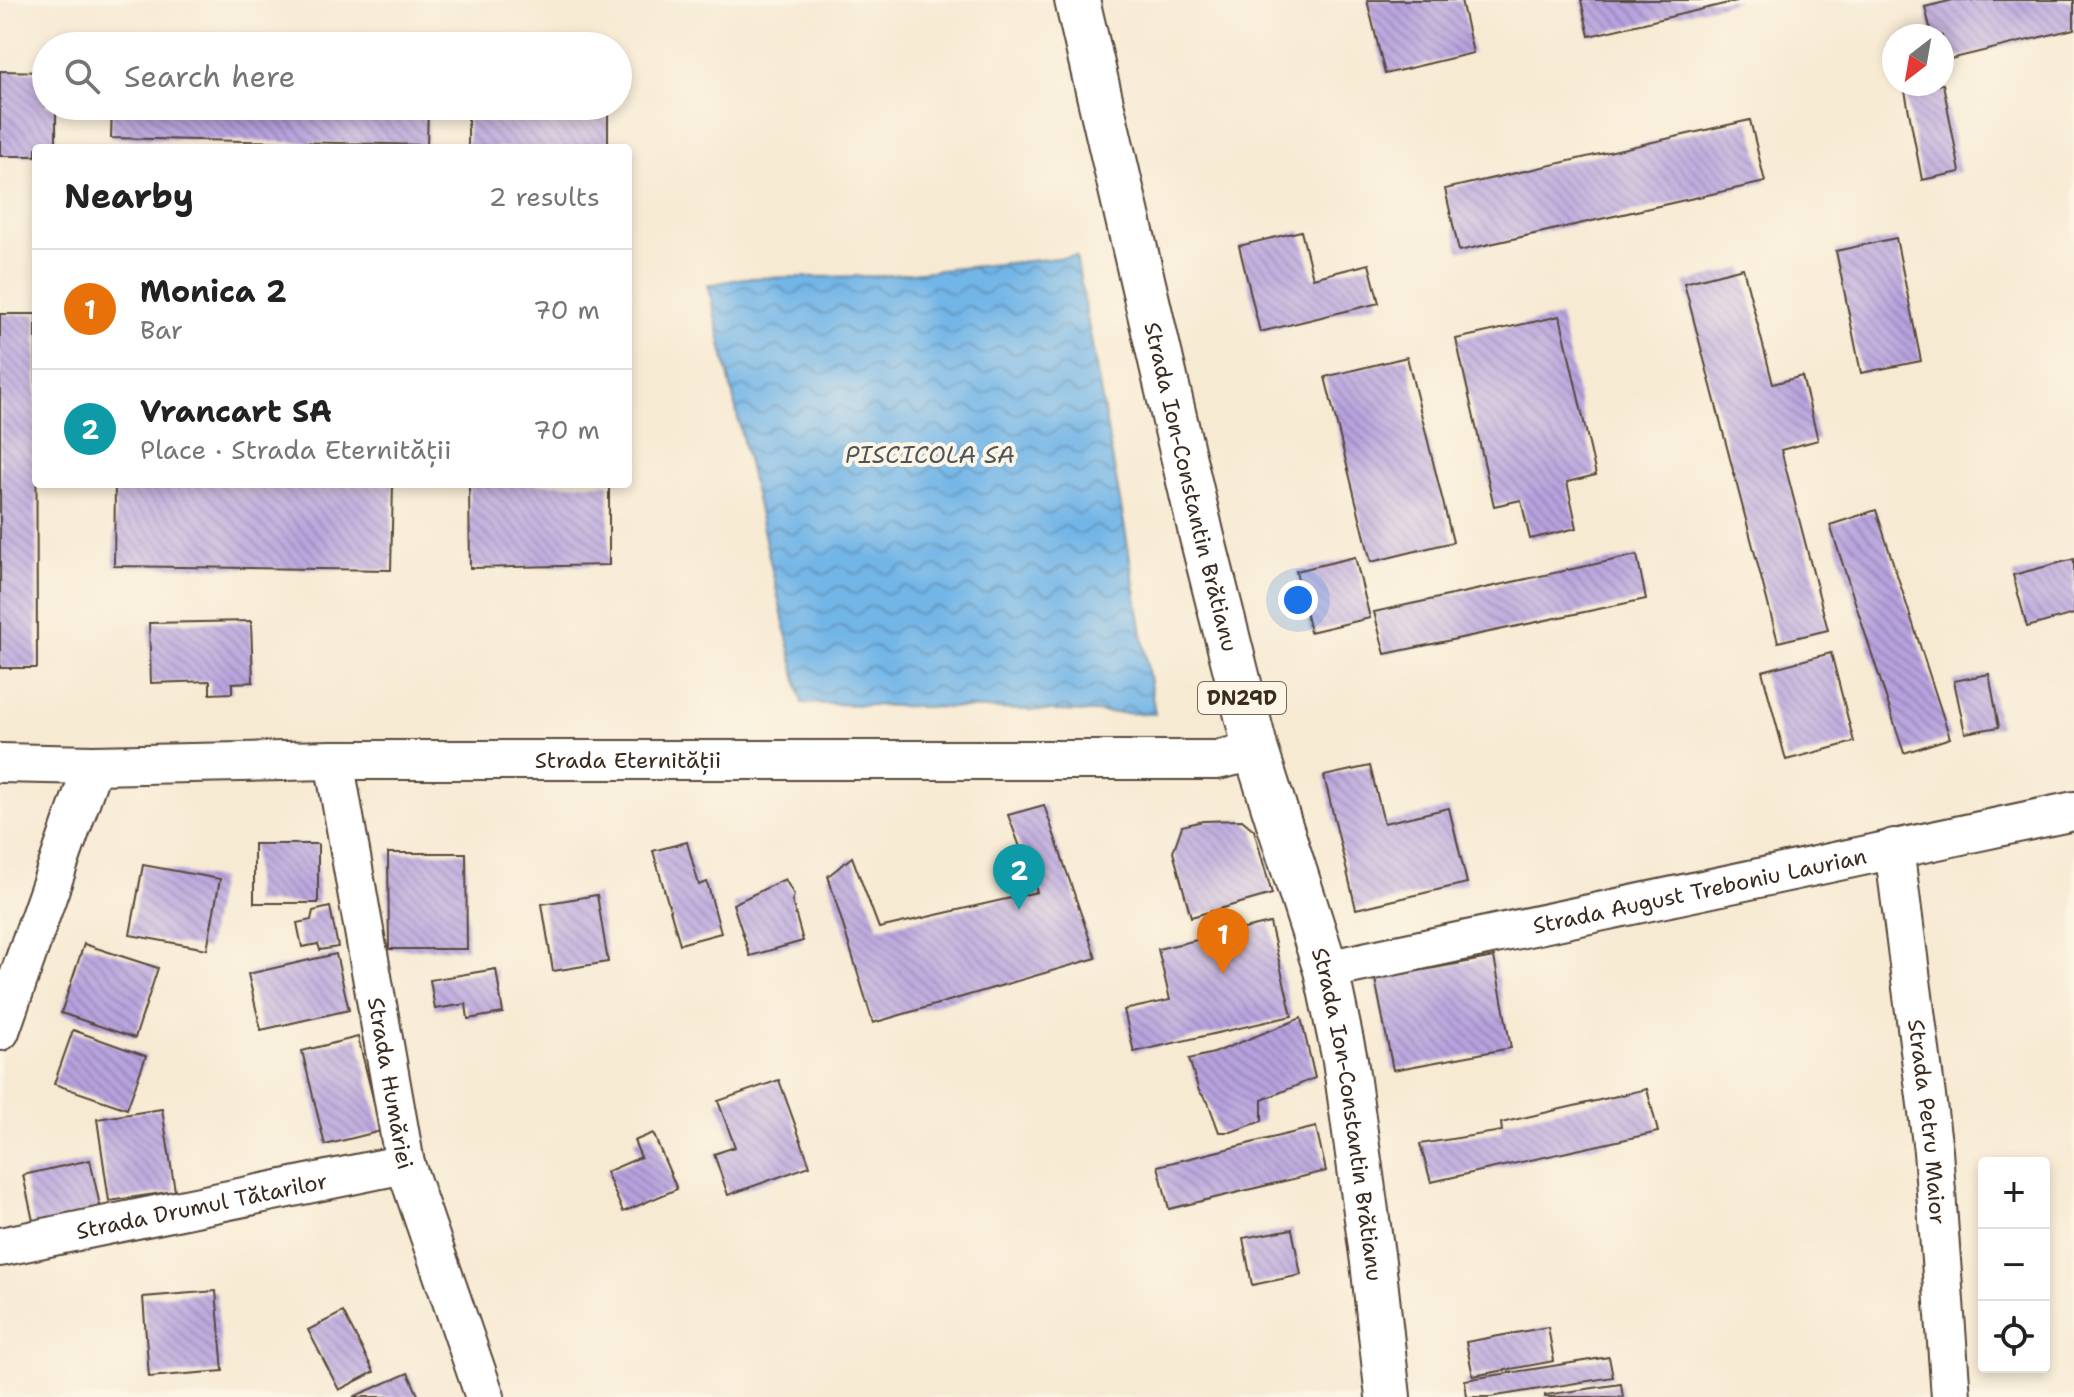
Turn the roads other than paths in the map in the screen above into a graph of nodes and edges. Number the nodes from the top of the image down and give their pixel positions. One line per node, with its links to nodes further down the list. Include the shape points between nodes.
1 (1077, 0): 2 (main road, Strada Ion-Constantin Brătianu / DN29D)
2 (1256, 751): 3 (street, Strada Eternității, via 1217,760); 8 (main road, Strada Ion-Constantin Brătianu / DN29D)
3 (334, 760): 5 (street, Strada Eternității); 10 (street, Strada Humăriei)
4 (0, 763): 5 (street, Strada Eternității)
5 (93, 765): 9 (street)
6 (2074, 811): 7 (street, Strada August Treboniu Laurian)
7 (1894, 848): 8 (street, Strada August Treboniu Laurian); 14 (street, Strada Petru Maior, via 1933,1151)
8 (1326, 970): 13 (main road, Strada Ion-Constantin Brătianu / DN29D, via 1345,1060)
9 (0, 1031)
10 (405, 1164): 11 (street, Strada Drumul Tătarilor); 12 (street, Strada Humăriei)
11 (0, 1247)
12 (485, 1397)
13 (1388, 1397)
14 (1951, 1397)

